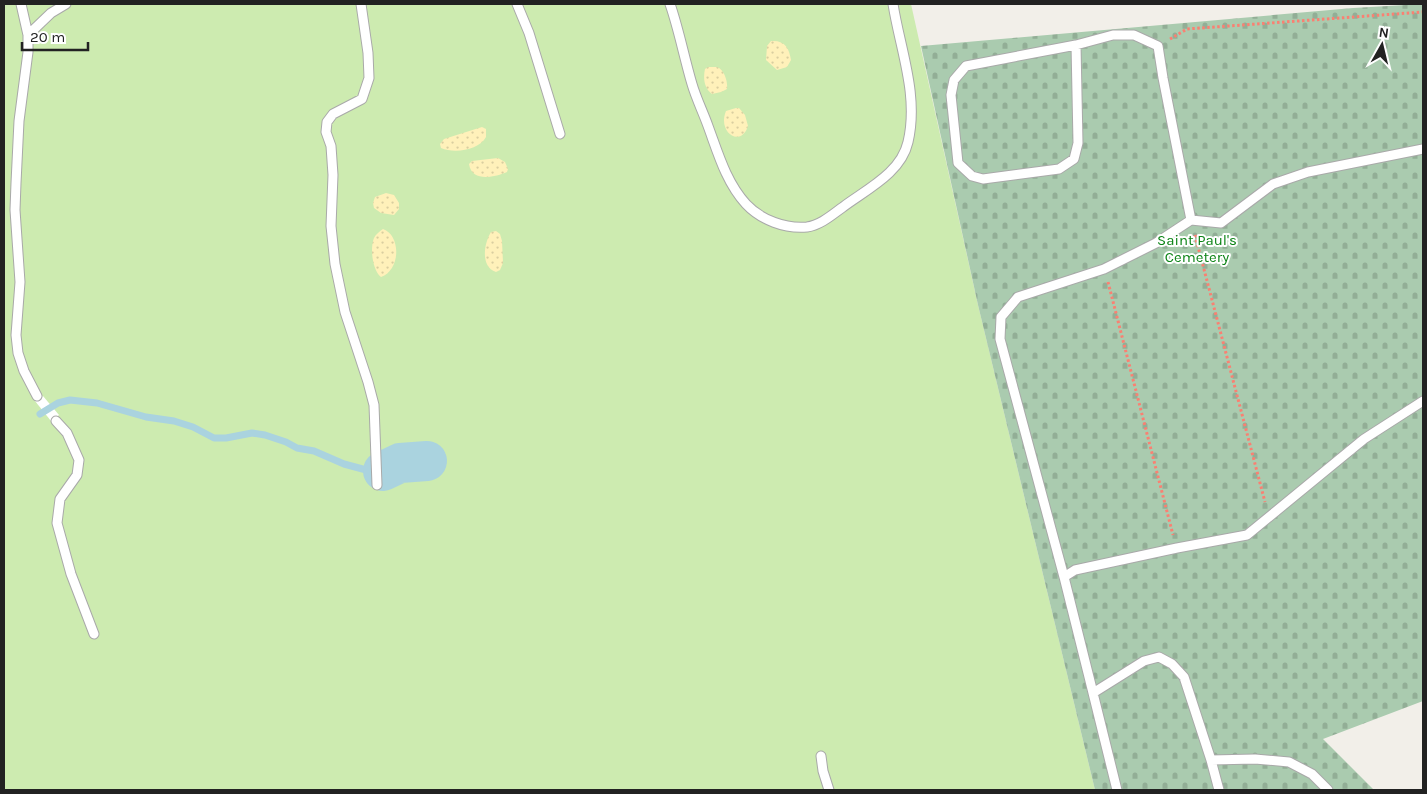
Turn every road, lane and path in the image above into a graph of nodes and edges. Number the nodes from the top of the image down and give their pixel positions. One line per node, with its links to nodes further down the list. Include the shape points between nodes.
1 (21, 4): 8 (lane)
2 (66, 4): 8 (lane, via 51,13)
3 (360, 4): 18 (lane, via 369,78 362,99 333,114 327,122 326,132 331,146 333,175 334,264 345,312 374,405)
4 (517, 4): 11 (lane)
5 (670, 4): 6 (lane, via 692,84 727,176 747,206 764,218 786,226 809,226 831,217 888,175 899,162 908,143 911,97)
6 (893, 4)
7 (1423, 12): 10 (path, via 1187,29)
8 (28, 35): 15 (lane, via 16,184 20,282 16,335 24,371)
9 (1076, 45): 9 (lane, via 966,66 954,80 951,96 958,163 972,176 983,179 1059,169 1074,159 1078,143); 10 (lane, via 1113,35 1134,35)
10 (1158, 46): 13 (lane)
11 (560, 134)
12 (1423, 149): 13 (lane, via 1308,172 1272,184 1221,223)
13 (1191, 220): 14 (lane, via 1156,243); 19 (path)
14 (1104, 269): 20 (path); 21 (lane, via 1018,297 1001,317 1000,339)
15 (37, 396)
16 (1423, 401): 19 (lane, via 1364,440)
17 (56, 421): 22 (lane, via 67,433 79,460 77,475 60,499 57,523 71,574)
18 (377, 485)
19 (1269, 517): 20 (lane, via 1247,535)
20 (1177, 548): 21 (lane, via 1075,570)
21 (1064, 577): 23 (lane)
22 (94, 634)
23 (1093, 693): 25 (lane, via 1144,661 1158,657 1172,664 1184,677); 27 (lane)
24 (821, 756): 26 (lane)
25 (1211, 760): 28 (lane); 29 (lane, via 1289,762 1312,774)
26 (829, 790)
27 (1117, 790)
28 (1219, 790)
29 (1328, 790)

